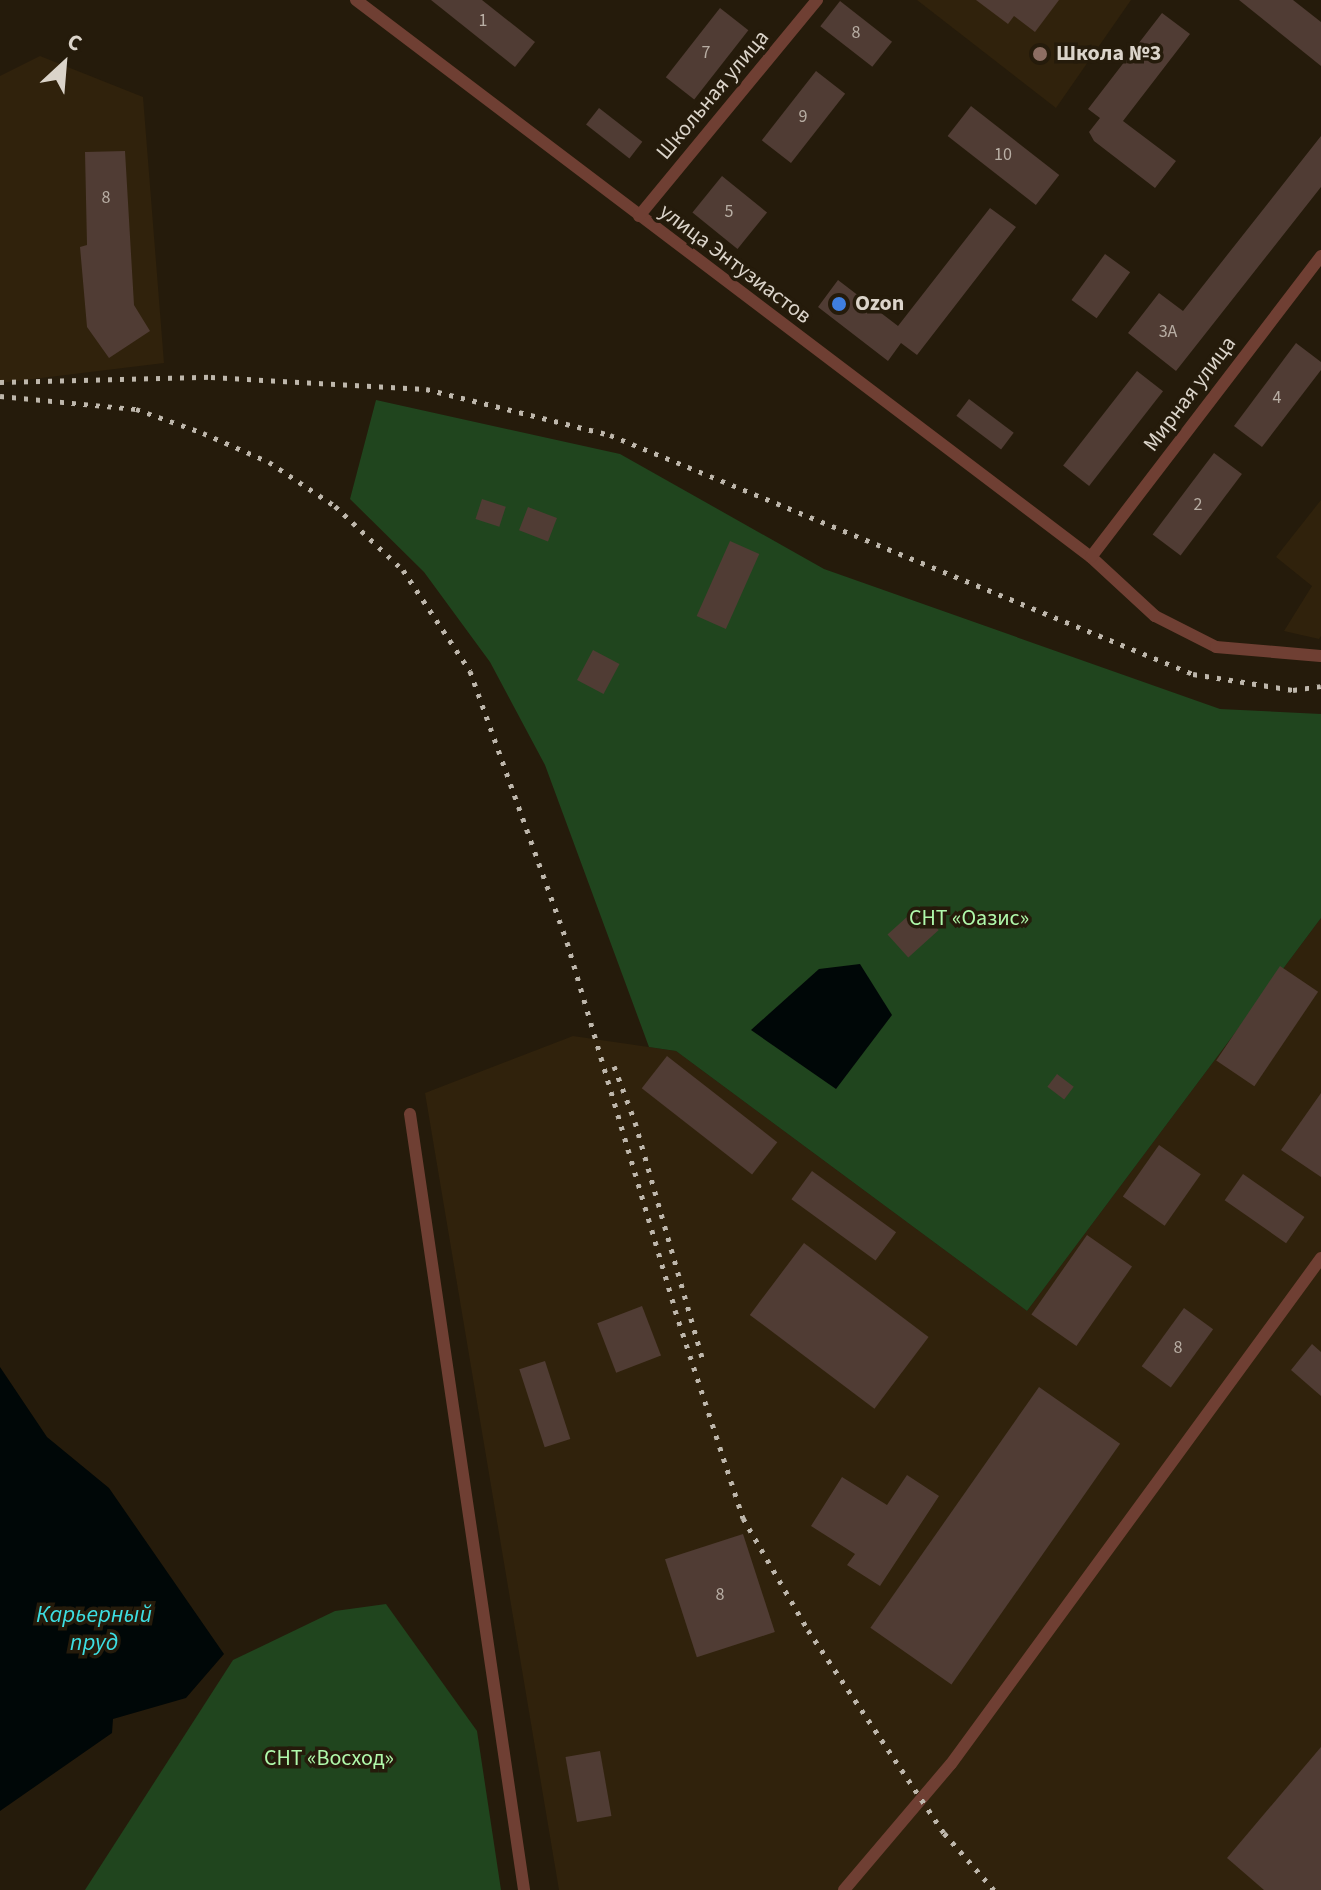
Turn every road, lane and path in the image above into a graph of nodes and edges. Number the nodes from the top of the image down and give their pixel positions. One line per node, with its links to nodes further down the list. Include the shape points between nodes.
1 (356, 0): 3 (street, улица Энтузиастов)
2 (817, 0): 3 (street, Школьная улица)
3 (639, 216): 5 (street, улица Энтузиастов)
4 (1321, 256): 5 (street, Мирная улица)
5 (1091, 557): 6 (street, улица Энтузиастов, via 1155,616 1195,639 1243,653)
6 (1321, 656)
7 (410, 1114): 9 (street)
8 (1321, 1258): 10 (street, via 951,1764)
9 (524, 1890)
10 (844, 1890)

